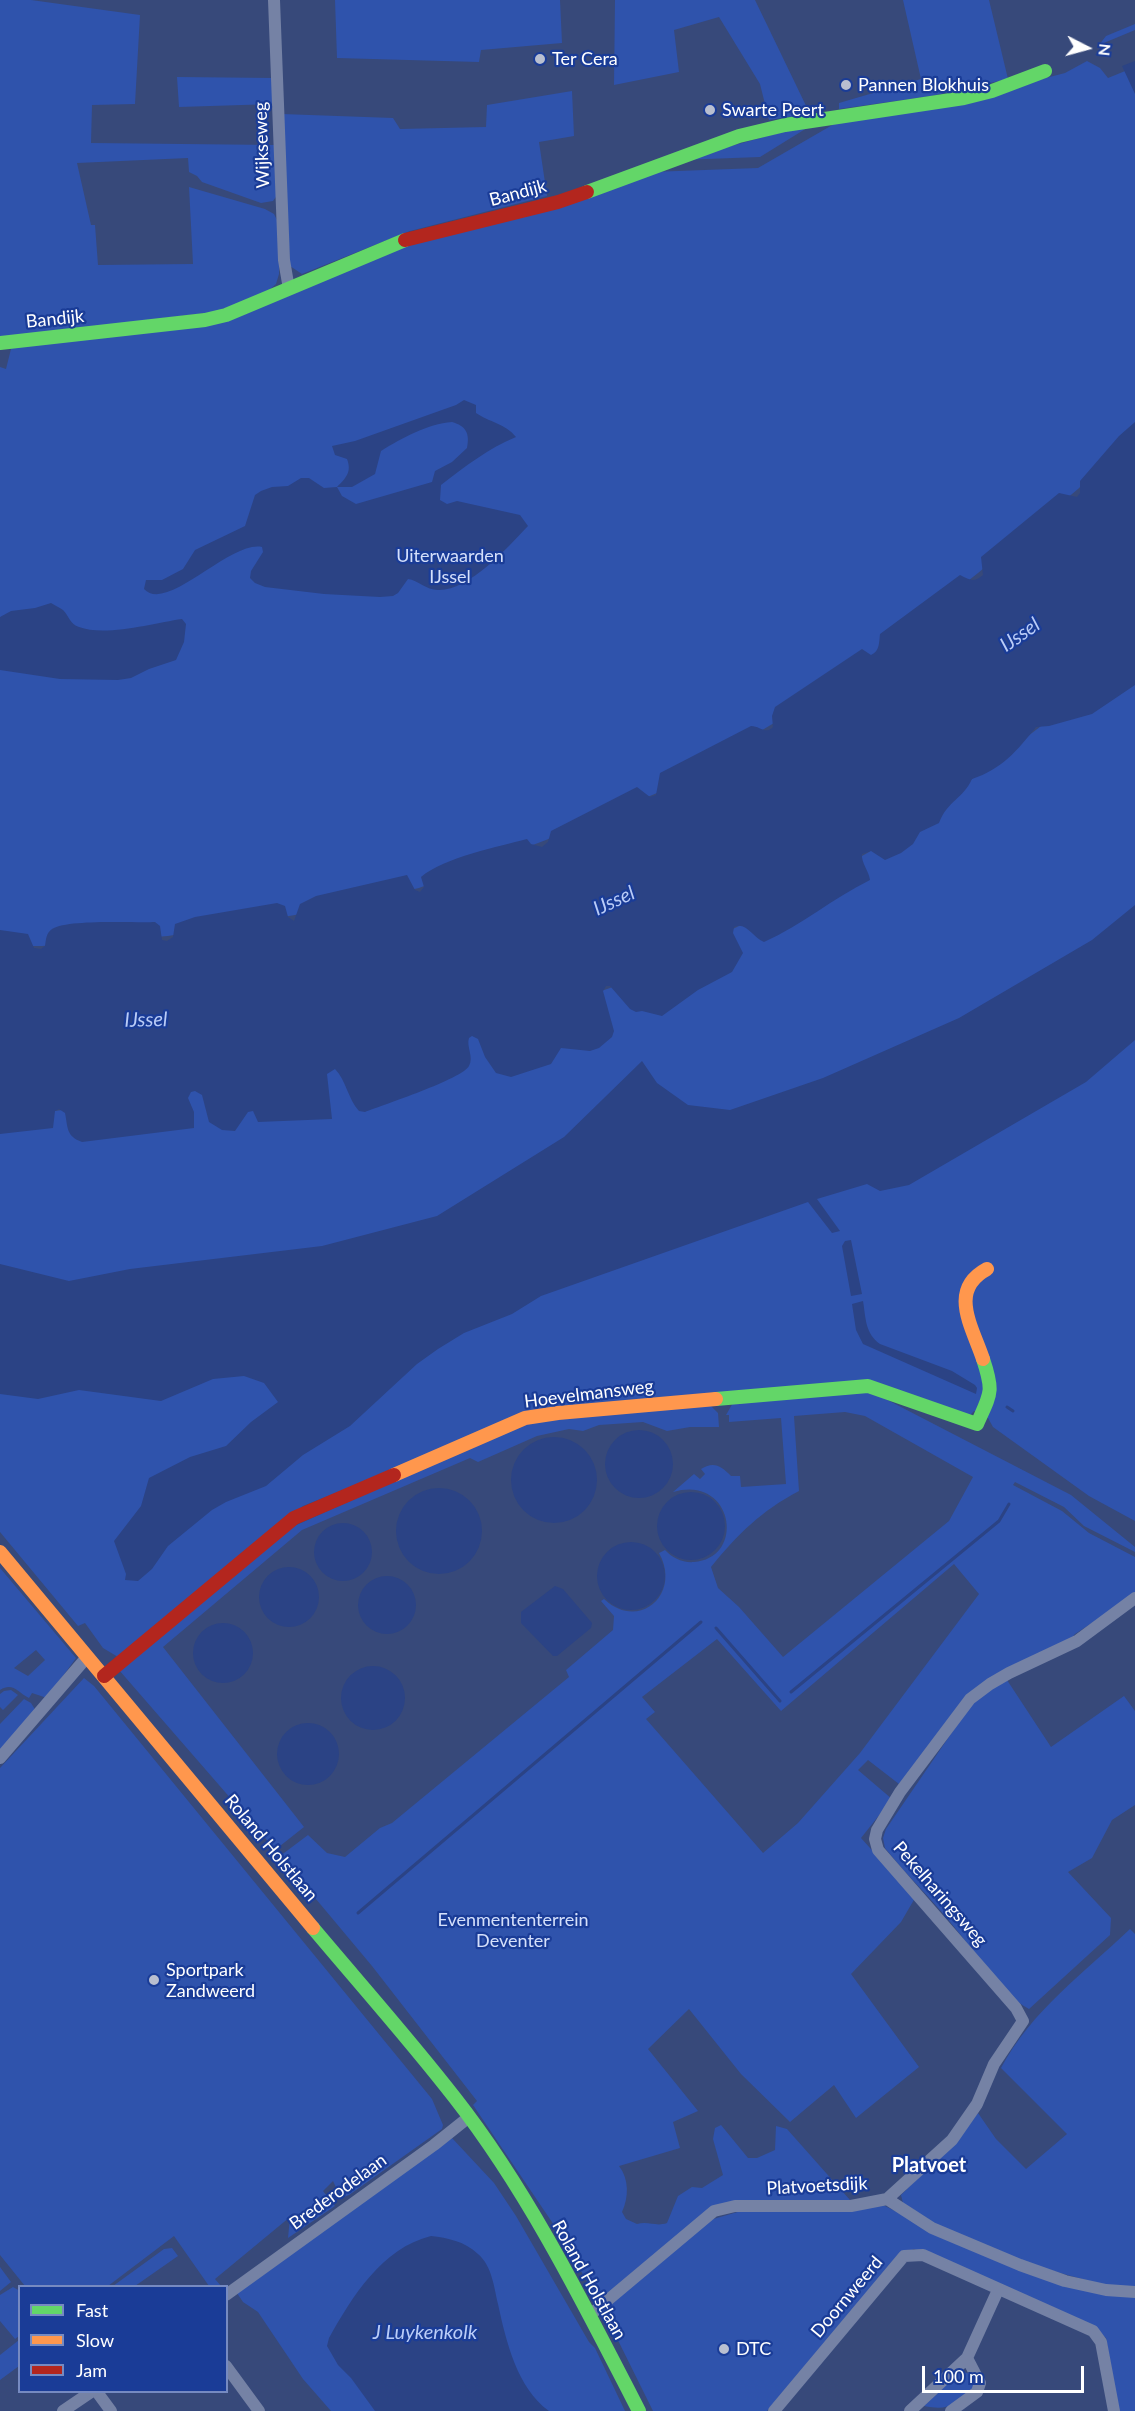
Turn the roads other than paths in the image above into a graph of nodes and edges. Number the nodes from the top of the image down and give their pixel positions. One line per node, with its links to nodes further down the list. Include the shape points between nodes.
1 (274, 0): 3 (street, Wijkseweg, via 284,260)
2 (1046, 71): 3 (street, Bandijk, via 964,98 785,125 738,136 558,202 399,243)
3 (289, 289): 4 (street, Bandijk, via 205,320)
4 (0, 343)
5 (987, 1269): 9 (street, Hoevelmansweg, via 971,1278 964,1296 991,1384 977,1424 868,1386 525,1418 294,1518)
6 (0, 1552): 8 (street, Roland Holstlaan)
7 (1135, 1598): 12 (street, Pekelharingsweg, via 1077,1641 1009,1673 970,1699 900,1792 877,1830 878,1850 1016,2008 1023,2021 994,2064 977,2104 952,2140)
8 (87, 1656): 9 (street, Roland Holstlaan); 10 (street)
9 (104, 1676): 11 (street, Roland Holstlaan, via 342,1959)
10 (0, 1758)
11 (466, 2120): 15 (street, Brederodelaan); 16 (street, Roland Holstlaan, via 486,2140)
12 (887, 2199): 14 (street, Platvoetsdijk, via 932,2228 1020,2265 1065,2281); 16 (street, Platvoetsdijk, via 851,2206 735,2206 714,2211)
13 (999, 2290): 17 (street); 27 (street, Doornweerd, via 923,2255 904,2256); 29 (street, Doornweerd, via 1094,2331 1101,2342)
14 (1135, 2292)
15 (228, 2294)
16 (590, 2315): 26 (street, Roland Holstlaan)
17 (967, 2358): 22 (street); 28 (street, via 980,2383 977,2392)
18 (228, 2369): 25 (street)
19 (89, 2393): 21 (street)
20 (98, 2393): 24 (street)
21 (79, 2406): 23 (street)
22 (917, 2409)
23 (63, 2411)
24 (111, 2411)
25 (259, 2411)
26 (639, 2411)
27 (774, 2411)
28 (951, 2411)
29 (1114, 2411)

